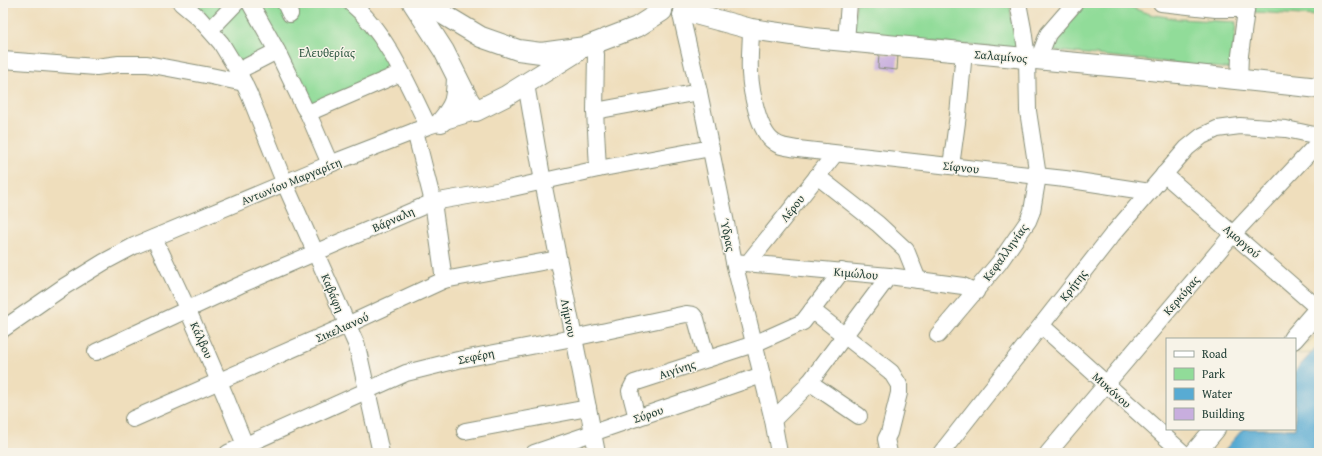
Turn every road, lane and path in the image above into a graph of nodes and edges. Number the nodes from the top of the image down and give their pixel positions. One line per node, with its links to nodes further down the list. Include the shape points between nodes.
1 (181, 3): 14 (street, Καβάφη)
2 (237, 3): 3 (street); 14 (street)
3 (250, 3): 18 (street)
4 (351, 3): 24 (street, via 374,27)
5 (413, 3): 19 (main road)
6 (428, 3): 15 (main road)
7 (849, 3): 16 (street)
8 (1018, 3): 21 (street, Κεφαλληνίας)
9 (1075, 3): 21 (street, via 1048,34)
10 (1161, 3): 11 (street, via 1216,9)
11 (1246, 6): 27 (street)
12 (675, 9): 13 (main road, Σαλαμίνος); 17 (main road); 30 (street, Ύδρας)
13 (751, 29): 16 (main road, Σαλαμίνος); 38 (street, Σίφνου, via 750,72 754,99 767,134 774,142 783,146)
14 (210, 30): 25 (street, Καβάφη, via 226,50)
15 (469, 30): 19 (main road, via 456,30 448,34); 23 (main road, via 481,37)
16 (846, 41): 20 (main road, Σαλαμίνος)
17 (590, 50): 23 (main road, via 552,52); 32 (street)
18 (277, 51): 25 (street); 33 (street, via 297,85)
19 (444, 51): 26 (main road)
20 (964, 52): 21 (main road, Σαλαμίνος); 40 (street)
21 (1033, 59): 27 (main road, Σαλαμίνος); 44 (street, Κεφαλληνίας, via 1028,111)
22 (3, 60): 25 (street, via 96,67 147,64 211,76)
23 (545, 60): 28 (main road, Αντωνίου Μαργαρίτη)
24 (401, 73): 33 (street); 34 (street)
25 (241, 77): 46 (street, Καβάφη)
26 (458, 78): 31 (main road); 34 (main road, via 454,106)
27 (1239, 80): 29 (main road, Σαλαμίνος)
28 (526, 84): 31 (main road, Αντωνίου Μαργαρίτη); 45 (street, Λήμνου)
29 (1319, 88)
30 (699, 92): 32 (street); 37 (street, Ύδρας)
31 (476, 111): 34 (street, Αντωνίου Μαργαρίτη)
32 (595, 111): 41 (street)
33 (308, 113): 39 (street)
34 (428, 126): 39 (street, Αντωνίου Μαργαρίτη); 48 (street)
35 (1319, 136): 42 (street, Κρήτης, via 1286,129 1240,126 1217,129 1202,136 1187,148)
36 (1319, 142): 49 (street, Κερκύρας)
37 (711, 148): 41 (street, Βάρναλη); 53 (street, Ύδρας)
38 (835, 154): 40 (street, Σίφνου); 43 (street, Λέρου)
39 (330, 164): 46 (street, Αντωνίου Μαργαρίτη)
40 (951, 166): 44 (street, Σίφνου)
41 (598, 169): 45 (street, Βάρναλη)
42 (1164, 174): 47 (street, Κρήτης); 49 (street, Αμοργού)
43 (817, 176): 53 (street, Λέρου); 57 (street, via 878,224 906,250)
44 (1038, 176): 47 (street, Σίφνου); 58 (street, Κεφαλληνίας, via 1028,221)
45 (543, 182): 48 (street, Βάρναλη); 52 (street, Λήμνου)
46 (285, 184): 50 (street, Αντωνίου Μαργαρίτη); 51 (street, Καβάφη)
47 (1150, 192): 63 (street, Κρήτης, via 1112,235)
48 (433, 202): 51 (street, Βάρναλη); 56 (street)
49 (1233, 234): 60 (street, Αμοργού); 75 (street, Κερκύρας)
50 (154, 238): 59 (street, Κάλβου); 64 (street, Αντωνίου Μαργαρίτη, via 104,262)
51 (316, 253): 59 (street, Βάρναλη); 62 (street, Καβάφη)
52 (558, 259): 56 (street, Σικελιανού); 67 (street, Λήμνου)
53 (741, 262): 54 (street, Κιμώλου); 69 (street, Ύδρας)
54 (842, 271): 55 (street, Κιμώλου); 61 (street, Αιγίνης)
55 (889, 276): 57 (street, Κιμώλου); 65 (street)
56 (444, 280): 62 (street, Σικελιανού)
57 (918, 280): 58 (street, Κιμώλου, via 963,286)
58 (976, 292): 66 (street, Κεφαλληνίας)
59 (189, 309): 70 (street, Βάρναλη); 73 (street, Κάλβου)
60 (1319, 309): 68 (main road)
61 (812, 310): 65 (street); 69 (street, Αιγίνης, via 803,322)
62 (347, 325): 73 (street, Σικελιανού); 76 (street, Καβάφη, via 357,346)
63 (1042, 326): 75 (street, Μυκόνου); 92 (street, Κρήτης)
64 (3, 329)
65 (844, 335): 74 (street); 91 (street, via 891,372 899,385 899,394 886,439)
66 (938, 335)
67 (573, 338): 71 (street, Σεφέρη, via 690,314 696,319); 76 (street, Σεφέρη, via 438,364 406,373); 77 (street, Λήμνου)
68 (1294, 338)
69 (754, 344): 71 (street, Αιγίνης); 72 (street, Ύδρας)
70 (96, 352)
71 (707, 359): 79 (street, Αιγίνης, via 634,383 630,391)
72 (762, 376): 79 (street, Σύρου); 81 (street, Ύδρας)
73 (220, 381): 80 (street, Σικελιανού); 85 (street, Κάλβου)
74 (809, 382): 78 (street); 81 (street)
75 (1106, 384): 93 (street, Κερκύρας); 94 (street, Μυκόνου)
76 (367, 390): 85 (street, Σεφέρη); 87 (street, Καβάφη)
77 (588, 408): 83 (street); 84 (street, Λήμνου)
78 (859, 416)
79 (637, 418): 84 (street, Σύρου)
80 (133, 419)
81 (773, 420): 90 (street, Ύδρας)
82 (1214, 430): 95 (main road)
83 (465, 431)
84 (593, 432): 88 (street, Σύρου); 89 (street, Λήμνου)
85 (245, 445): 86 (street, Σεφέρη)
86 (228, 453)
87 (381, 453)
88 (534, 453)
89 (597, 453)
90 (779, 453)
91 (889, 453)
92 (941, 453)
93 (1048, 453)
94 (1183, 453)
95 (1195, 453)

